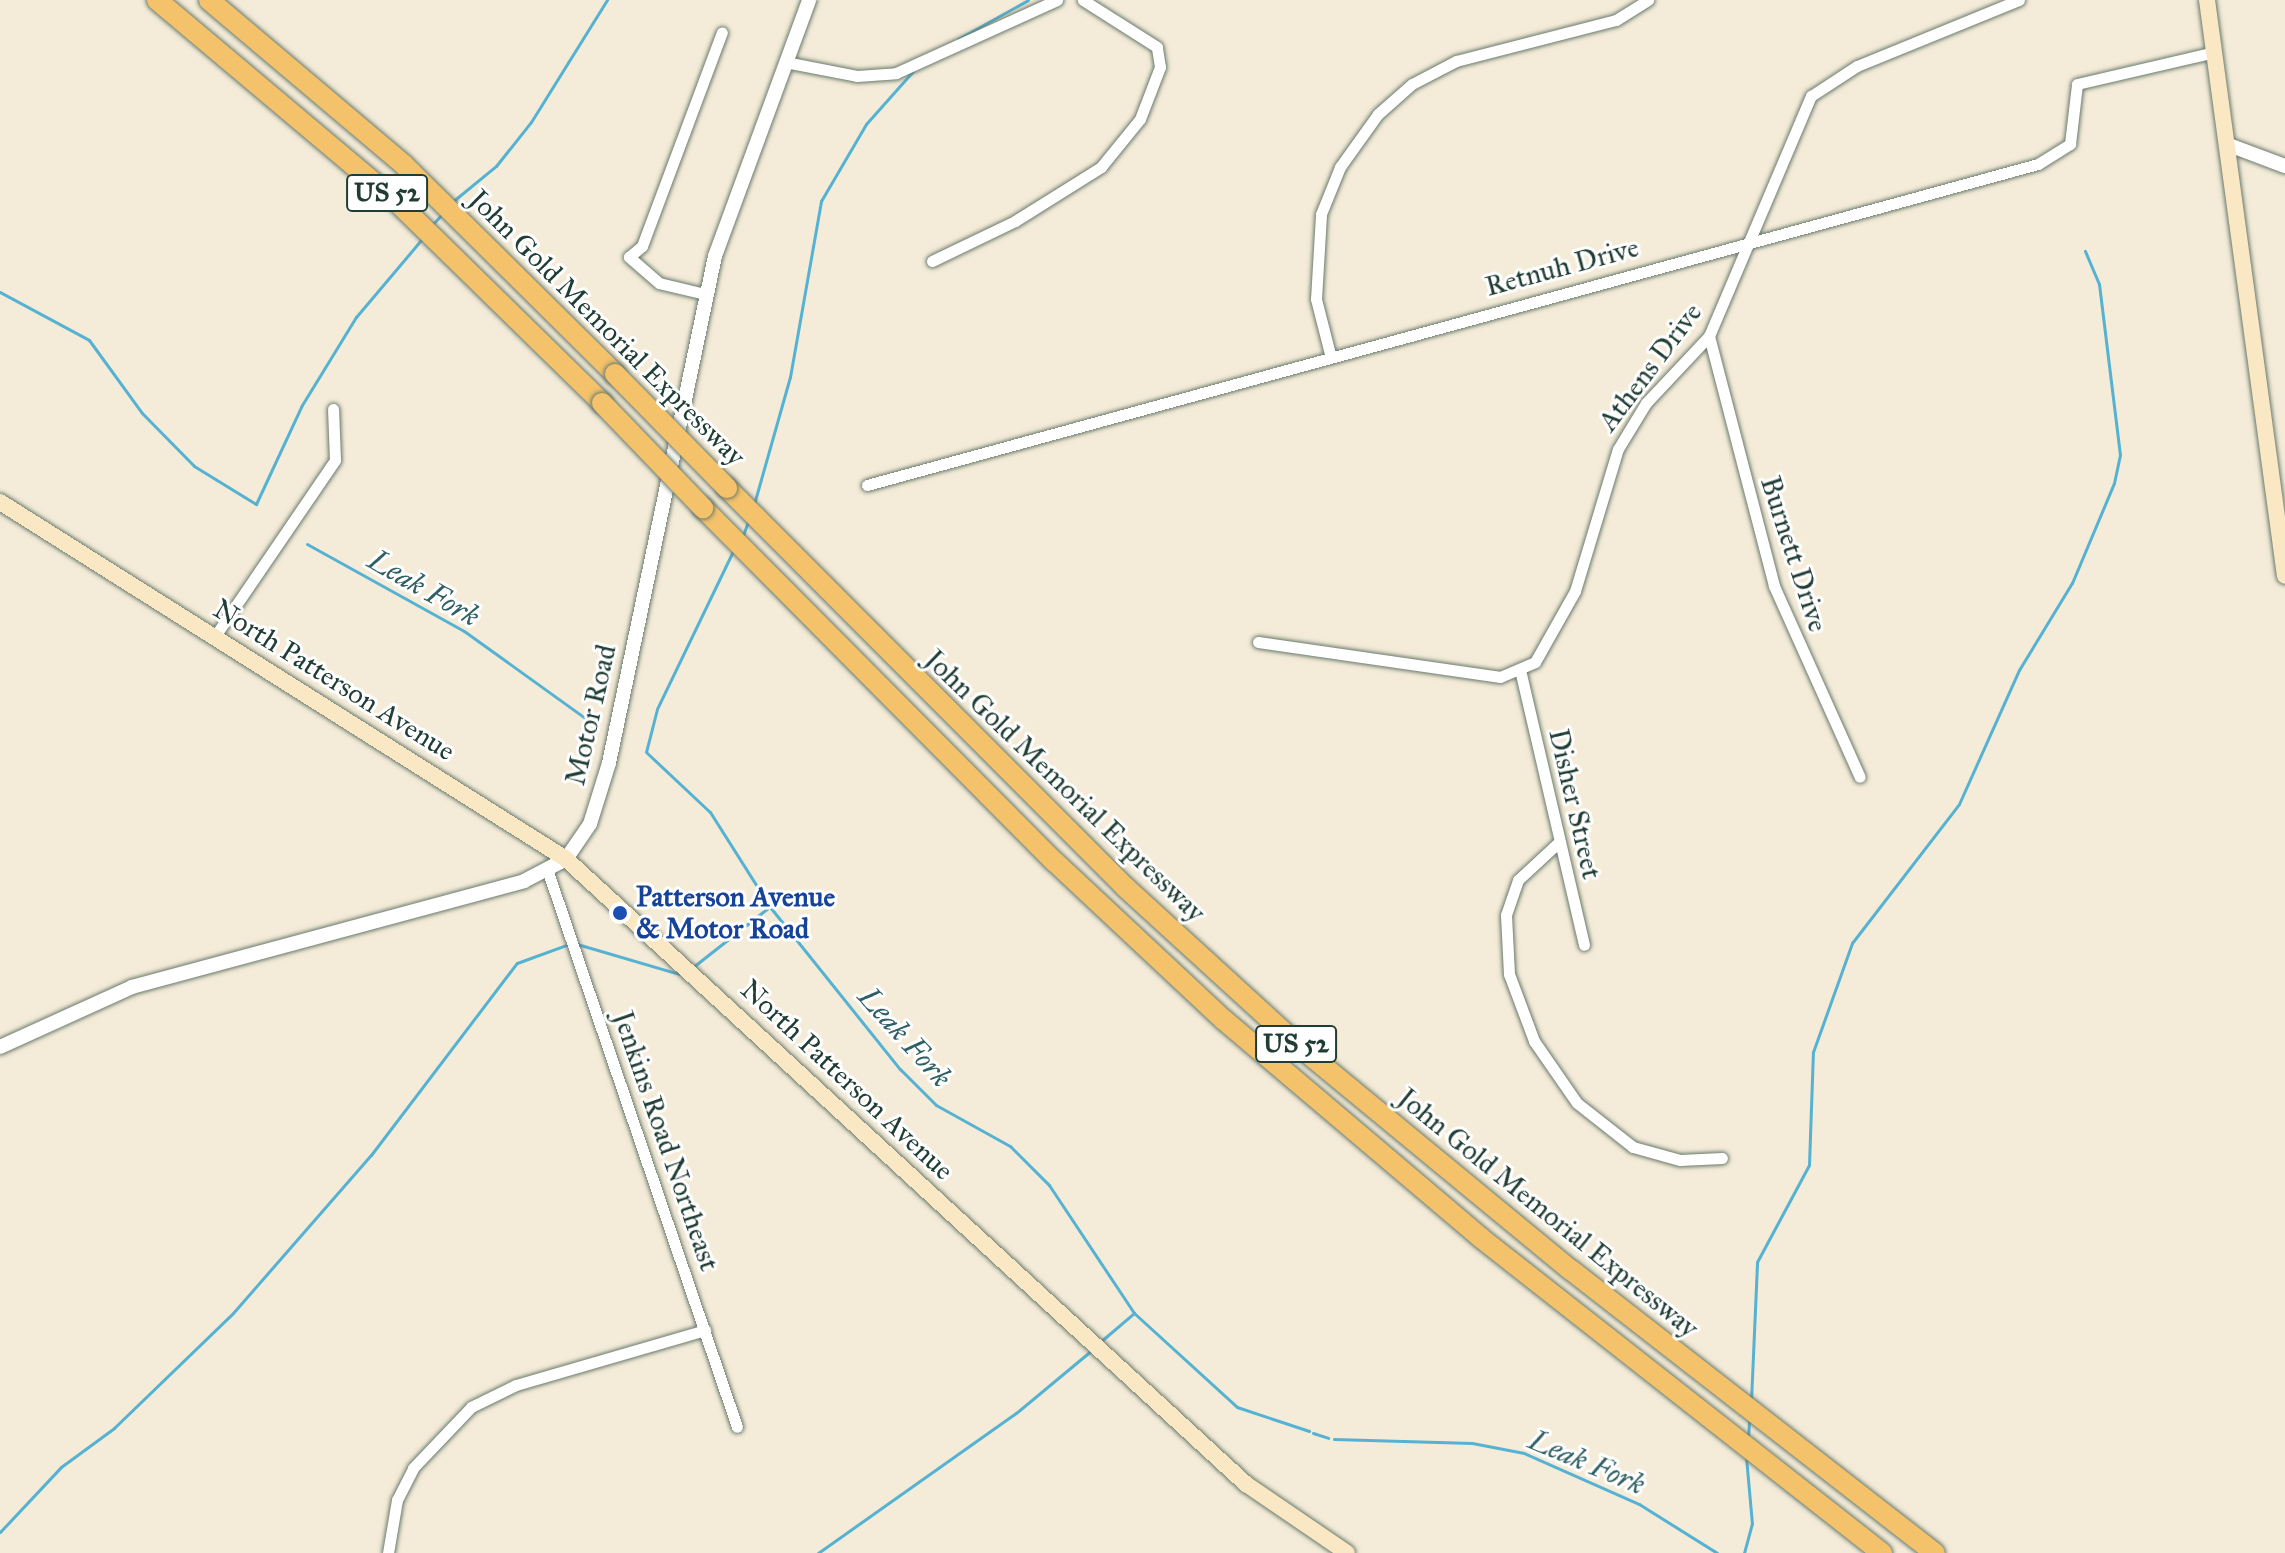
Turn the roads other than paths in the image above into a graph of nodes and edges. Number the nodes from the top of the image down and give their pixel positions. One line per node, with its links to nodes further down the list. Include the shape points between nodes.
1 (157, 0): 38 (highway, John Gold Memorial Expressway / US 52, bridge, via 396,201 1055,862 1234,1030 1481,1238)
2 (209, 0): 35 (highway, John Gold Memorial Expressway / US 52, bridge, via 393,155 1125,887 1300,1047 1571,1270)
3 (809, 0): 11 (street, Motor Road)
4 (1057, 0): 11 (street, via 896,73 857,76)
5 (1083, 0): 15 (street, via 1157,47 1160,67 1140,119 1101,167 1015,221)
6 (1648, 0): 18 (street, via 1616,20 1445,66 1378,114 1340,167 1321,214 1316,299)
7 (2019, 0): 14 (street, Athens Drive, via 1818,88 1785,150)
8 (2207, 0): 10 (main road)
9 (722, 32): 16 (street, via 642,246 629,257 659,283)
10 (2214, 52): 12 (main road); 14 (street, Retnuh Drive, via 2077,84 2070,144 2038,164)
11 (785, 62): 16 (street, Motor Road)
12 (2229, 145): 13 (street); 22 (main road)
13 (2285, 166)
14 (1752, 241): 17 (street, Athens Drive); 18 (street, Retnuh Drive)
15 (932, 261)
16 (705, 294): 28 (street, Motor Road, via 609,763 590,824)
17 (1709, 336): 25 (street, Athens Drive, via 1646,403 1618,449 1563,619); 26 (street, Burnett Drive, via 1774,586)
18 (1330, 354): 20 (street, Retnuh Drive)
19 (333, 409): 23 (street, via 335,460)
20 (867, 485)
21 (0, 502): 23 (main road, North Patterson Avenue)
22 (2285, 576)
23 (215, 636): 28 (main road, North Patterson Avenue)
24 (1258, 642): 25 (street)
25 (1521, 674): 27 (street, Disher Street)
26 (1860, 777)
27 (1559, 842): 30 (street, Disher Street); 32 (street, via 1518,880 1506,915 1509,974 1534,1041 1577,1103 1633,1147 1680,1160)
28 (566, 859): 29 (street, Motor Road); 37 (main road, North Patterson Avenue, via 1246,1484)
29 (548, 872): 31 (street, Motor Road, via 132,987); 33 (street, Jenkins Road Northeast)
30 (1584, 945)
31 (0, 1047)
32 (1722, 1158)
33 (705, 1330): 34 (street, Jenkins Road Northeast); 36 (street, via 516,1385 471,1407 413,1468 395,1510)
34 (737, 1427)
35 (1918, 1540): 39 (highway, John Gold Memorial Expressway / US 52); 40 (highway)
36 (388, 1553)
37 (1347, 1553)
38 (1882, 1553)
39 (1935, 1553)
40 (1941, 1553)

